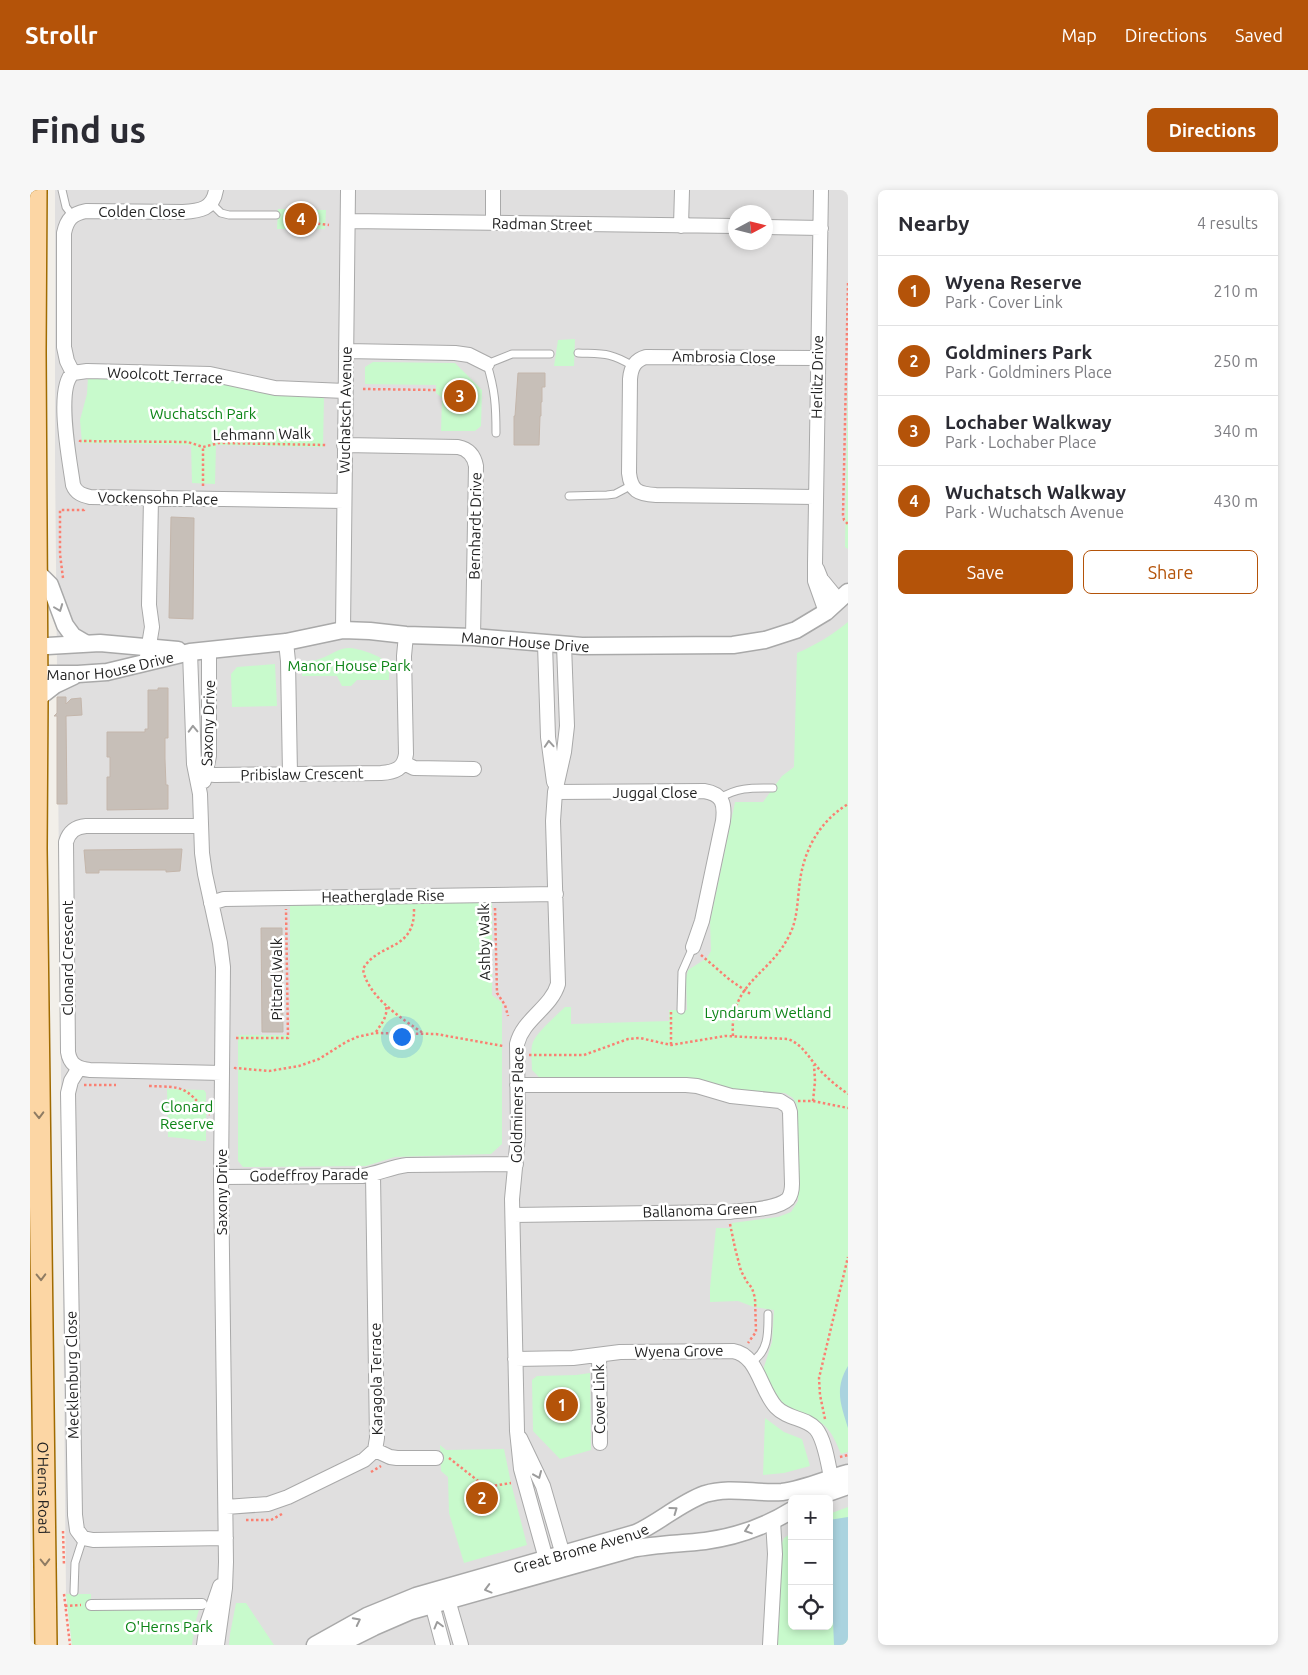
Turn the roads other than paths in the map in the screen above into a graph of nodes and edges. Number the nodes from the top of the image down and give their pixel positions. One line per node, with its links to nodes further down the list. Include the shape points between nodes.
1 (36, 190): 31 (main road, O'Herns Road)
2 (62, 190): 8 (lane, via 66,207)
3 (348, 190): 10 (street, Wuchatsch Avenue)
4 (493, 190): 11 (street)
5 (682, 190): 12 (street)
6 (821, 190): 15 (street, Herlitz Drive)
7 (214, 197): 8 (street, Colden Close, via 207,207 191,212 86,211); 9 (lane, Colden Close, via 220,213)
8 (72, 215): 22 (street, via 64,233 64,347)
9 (276, 215)
10 (348, 221): 11 (street, Radman Street); 16 (street, Wuchatsch Avenue)
11 (493, 223): 12 (street, Radman Street)
12 (681, 226): 13 (street, Radman Street)
13 (728, 226)
14 (773, 227): 15 (street)
15 (821, 228): 19 (street, Herlitz Drive)
16 (346, 351): 20 (street, via 455,353 469,355); 23 (street, Wuchatsch Avenue)
17 (578, 353): 21 (lane, via 614,355)
18 (550, 354): 20 (lane, via 512,354)
19 (818, 358): 21 (street, Ambrosia Close, via 652,356 641,358); 28 (street, Herlitz Drive)
20 (487, 364): 24 (lane, via 496,401)
21 (633, 366): 26 (street, via 630,379 629,473)
22 (73, 373): 23 (street, Woolcott Terrace, via 210,374 275,388); 29 (street, Vockensohn Place, via 65,385 64,404 74,488 90,497)
23 (345, 391): 25 (street, Wuchatsch Avenue)
24 (496, 433)
25 (344, 445): 30 (street, Wuchatsch Avenue); 35 (street, Bernhardt Drive, via 458,446 473,456 476,466)
26 (632, 485): 27 (lane, via 607,496); 28 (street, via 646,494)
27 (569, 496)
28 (815, 497): 32 (street, Herlitz Drive, via 814,564)
29 (151, 498): 30 (street, Vockensohn Place); 43 (street, via 149,605)
30 (344, 501): 33 (street, Wuchatsch Avenue)
31 (36, 571): 37 (street, one-way to 37, via 50,585 65,625 73,636); 40 (main road, O'Herns Road)
32 (838, 602): 39 (street, Manor House Drive, via 796,630 749,644)
33 (343, 630): 34 (street, Manor House Drive); 36 (street, Manor House Drive)
34 (406, 635): 35 (street, Manor House Drive); 47 (street)
35 (473, 637): 38 (street, Manor House Drive)
36 (286, 642): 41 (street, Manor House Drive); 50 (street)
37 (85, 643): 40 (street, Manor House Drive); 43 (street, Manor House Drive, via 100,643)
38 (545, 644): 39 (street, Manor House Drive); 52 (street, Goldminers Place, one-way to 38)
39 (564, 645): 52 (street, Goldminers Place, via 566,726)
40 (33, 647): 44 (main road, O'Herns Road)
41 (209, 651): 42 (street, Manor House Drive); 49 (street, Saxony Drive, via 209,756)
42 (190, 652): 43 (street, Manor House Drive, via 172,658); 49 (street, Saxony Drive, one-way to 42, via 194,764)
43 (144, 653): 45 (street, Manor House Drive, via 107,672)
44 (33, 674): 45 (street, Manor House Drive); 46 (main road, O'Herns Road)
45 (78, 674): 46 (street)
46 (37, 699): 90 (main road, O'Herns Road, one-way to 90, via 36,848 48,1526)
47 (404, 763): 48 (street, via 414,768); 50 (street, Pribislaw Crescent, via 397,770 388,772)
48 (474, 769)
49 (201, 774): 50 (street, Pribislaw Crescent); 54 (street, Saxony Drive)
50 (290, 774)
51 (773, 788): 53 (lane, via 742,788)
52 (555, 792): 53 (street, Juggal Close, via 704,791); 55 (street, Goldminers Place)
53 (720, 798): 57 (street, via 724,809 723,821 702,921)
54 (200, 826): 56 (street, Saxony Drive, via 204,874); 59 (street, Clonard Crescent, via 86,826 76,828 69,835 66,842 68,1046 71,1062)
55 (556, 894): 56 (street, Heatherglade Rise, via 224,899); 61 (street, Goldminers Place, via 558,984 551,999 523,1030 517,1044)
56 (211, 903): 60 (street, Saxony Drive, via 223,967)
57 (693, 947): 58 (lane, via 682,972)
58 (682, 1010)
59 (79, 1068): 60 (street); 81 (street, Mecklenburg Close, via 68,1094 75,1515 77,1530)
60 (229, 1071): 64 (street, Saxony Drive)
61 (517, 1085): 62 (street, Goldminers Place); 65 (street, Ballanoma Green, via 686,1085 736,1097 780,1101 788,1106 791,1122 792,1184 791,1194 784,1202 730,1212)
62 (516, 1164): 63 (street, Godeffroy Parade, via 407,1165); 65 (street, Goldminers Place)
63 (373, 1175): 64 (street, Godeffroy Parade); 72 (street, Karagola Terrace)
64 (221, 1177): 78 (street, Saxony Drive)
65 (512, 1215): 69 (street, Goldminers Place)
66 (768, 1314): 68 (lane, via 765,1346 759,1358)
67 (599, 1354): 68 (street, Wyena Grove, via 732,1351); 69 (street, Wyena Grove); 71 (street, Cover Link)
68 (747, 1357): 75 (street, via 776,1407 816,1429)
69 (515, 1359): 70 (street, Goldminers Place)
70 (517, 1431): 83 (street, Goldminers Place, one-way to 83, via 543,1486); 85 (street, Goldminers Place, via 520,1469)
71 (600, 1443)
72 (375, 1450): 73 (street, via 397,1458); 78 (street, Karagola Terrace, via 364,1460 288,1497 268,1504)
73 (436, 1458)
74 (848, 1473): 75 (street, Great Brome Avenue)
75 (838, 1484): 76 (street, Great Brome Avenue); 77 (street, Great Brome Avenue)
76 (774, 1492): 80 (street); 83 (street, Great Brome Avenue, one-way to 76, via 636,1533 708,1493 734,1490)
77 (818, 1495)
78 (226, 1507): 82 (street, Saxony Drive)
79 (788, 1512): 80 (street, Great Brome Avenue)
80 (773, 1520): 83 (street, Great Brome Avenue, one-way to 83, via 706,1541 650,1545); 97 (street, via 775,1554)
81 (83, 1538): 82 (street); 86 (lane, via 75,1562)
82 (226, 1538): 84 (street, Saxony Drive)
83 (565, 1561): 85 (street, Great Brome Avenue)
84 (226, 1562): 91 (street, Saxony Drive); 92 (street, Saxony Drive, via 226,1588)
85 (548, 1566): 87 (street, Great Brome Avenue)
86 (74, 1592)
87 (439, 1596): 93 (street, Great Brome Avenue, one-way to 87, via 367,1616 401,1602); 94 (street, Great Brome Avenue); 95 (street, one-way to 87); 96 (street)
88 (202, 1604): 89 (street)
89 (91, 1605)
90 (46, 1645)
91 (204, 1645)
92 (217, 1645)
93 (315, 1645)
94 (338, 1645)
95 (443, 1645)
96 (461, 1645)
97 (770, 1645)

